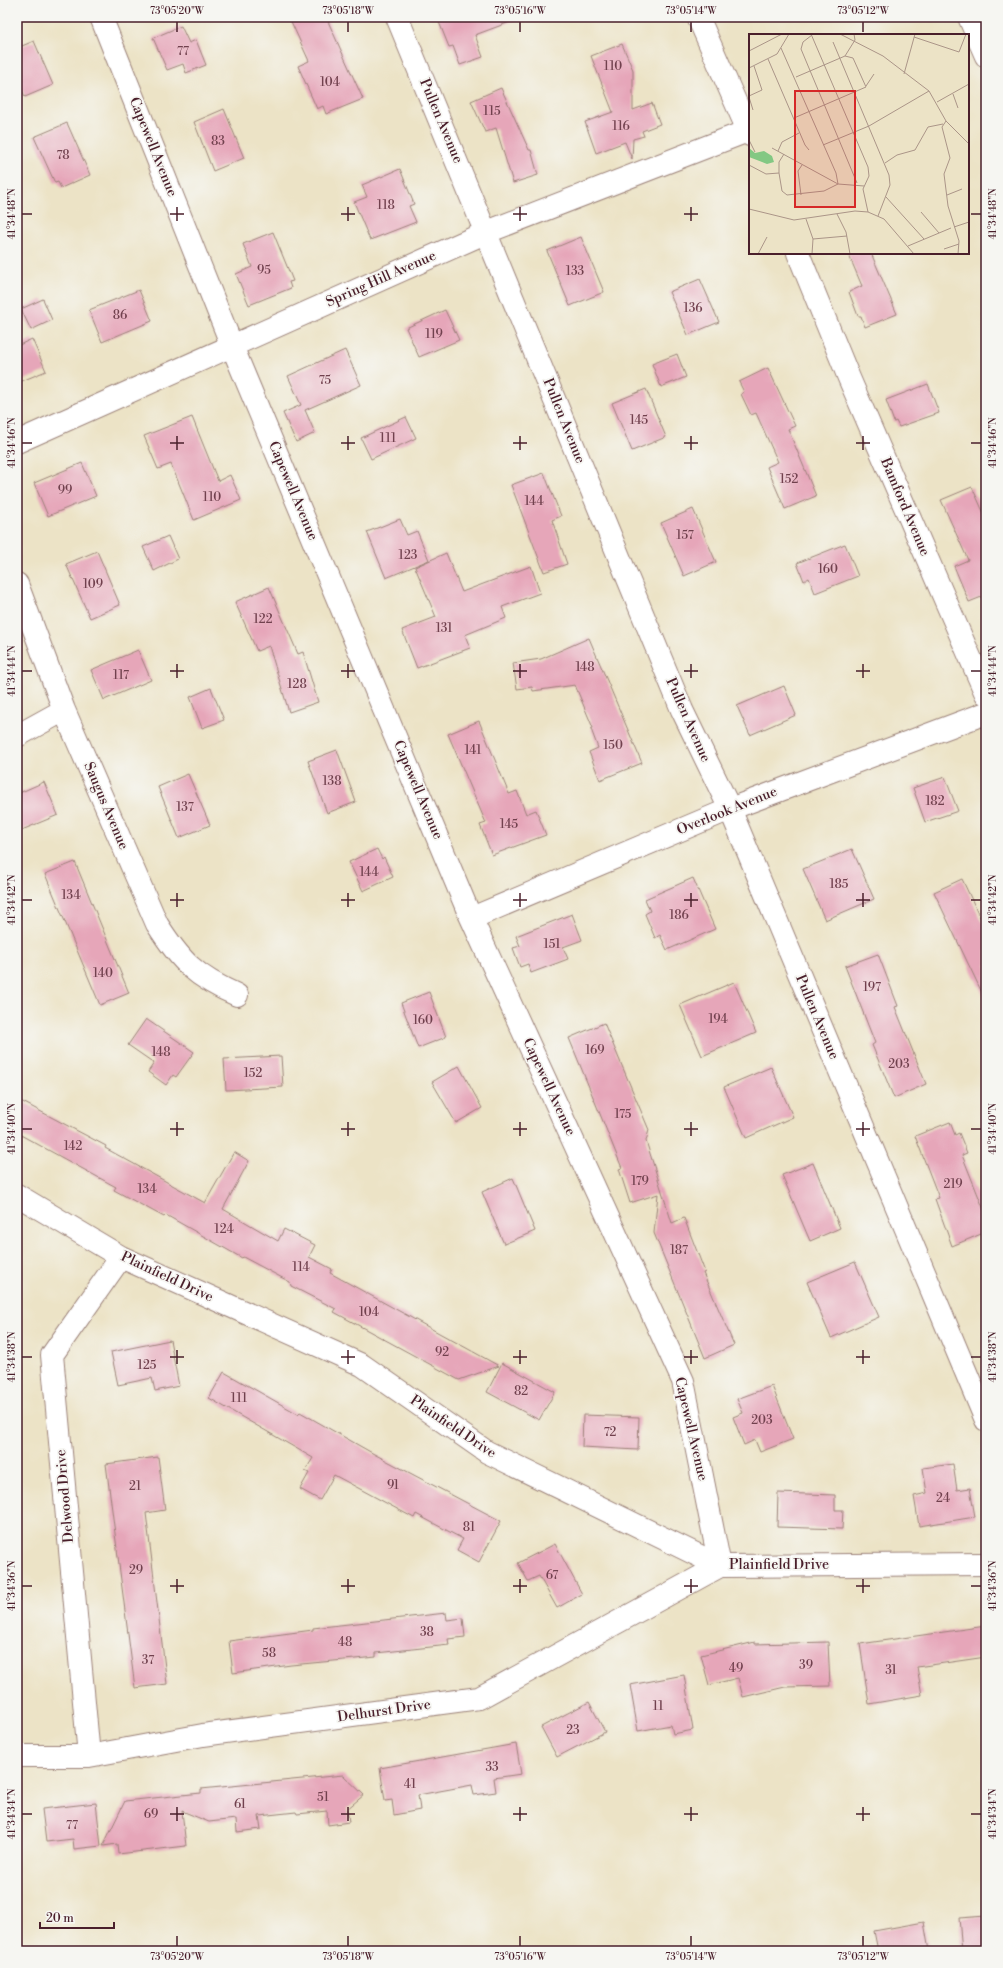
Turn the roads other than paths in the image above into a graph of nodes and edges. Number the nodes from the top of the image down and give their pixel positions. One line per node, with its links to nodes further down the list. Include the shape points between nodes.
1 (101, 17): 9 (street, Capewell Avenue)
2 (397, 17): 7 (street, Pullen Avenue)
3 (698, 17): 6 (street)
4 (975, 30): 5 (street)
5 (986, 56)
6 (749, 132): 7 (street, Spring Hill Avenue)
7 (487, 232): 9 (street, Spring Hill Avenue); 16 (street, Pullen Avenue, via 682,710)
8 (798, 254): 12 (street, Bamford Avenue, via 849,378)
9 (232, 346): 10 (street, Spring Hill Avenue); 17 (street, Capewell Avenue)
10 (17, 442)
11 (17, 584): 13 (street, Saugus Avenue)
12 (986, 694)
13 (64, 710): 15 (street); 18 (street, Saugus Avenue, via 157,924 174,950 194,972)
14 (986, 713): 16 (street, Overlook Avenue)
15 (17, 736)
16 (730, 809): 17 (street, Overlook Avenue); 21 (street, Pullen Avenue)
17 (472, 918): 23 (street, Capewell Avenue, via 683,1381)
18 (237, 995)
19 (17, 1195): 20 (street, Plainfield Drive)
20 (121, 1257): 23 (street, Plainfield Drive, via 362,1365 487,1452); 25 (street, Delwood Drive, via 52,1355)
21 (986, 1420)
22 (986, 1564): 23 (street, Plainfield Drive)
23 (720, 1566): 25 (street, Delhurst Drive, via 479,1698 203,1735)
24 (17, 1756): 25 (street, Delhurst Drive)
25 (89, 1756)

